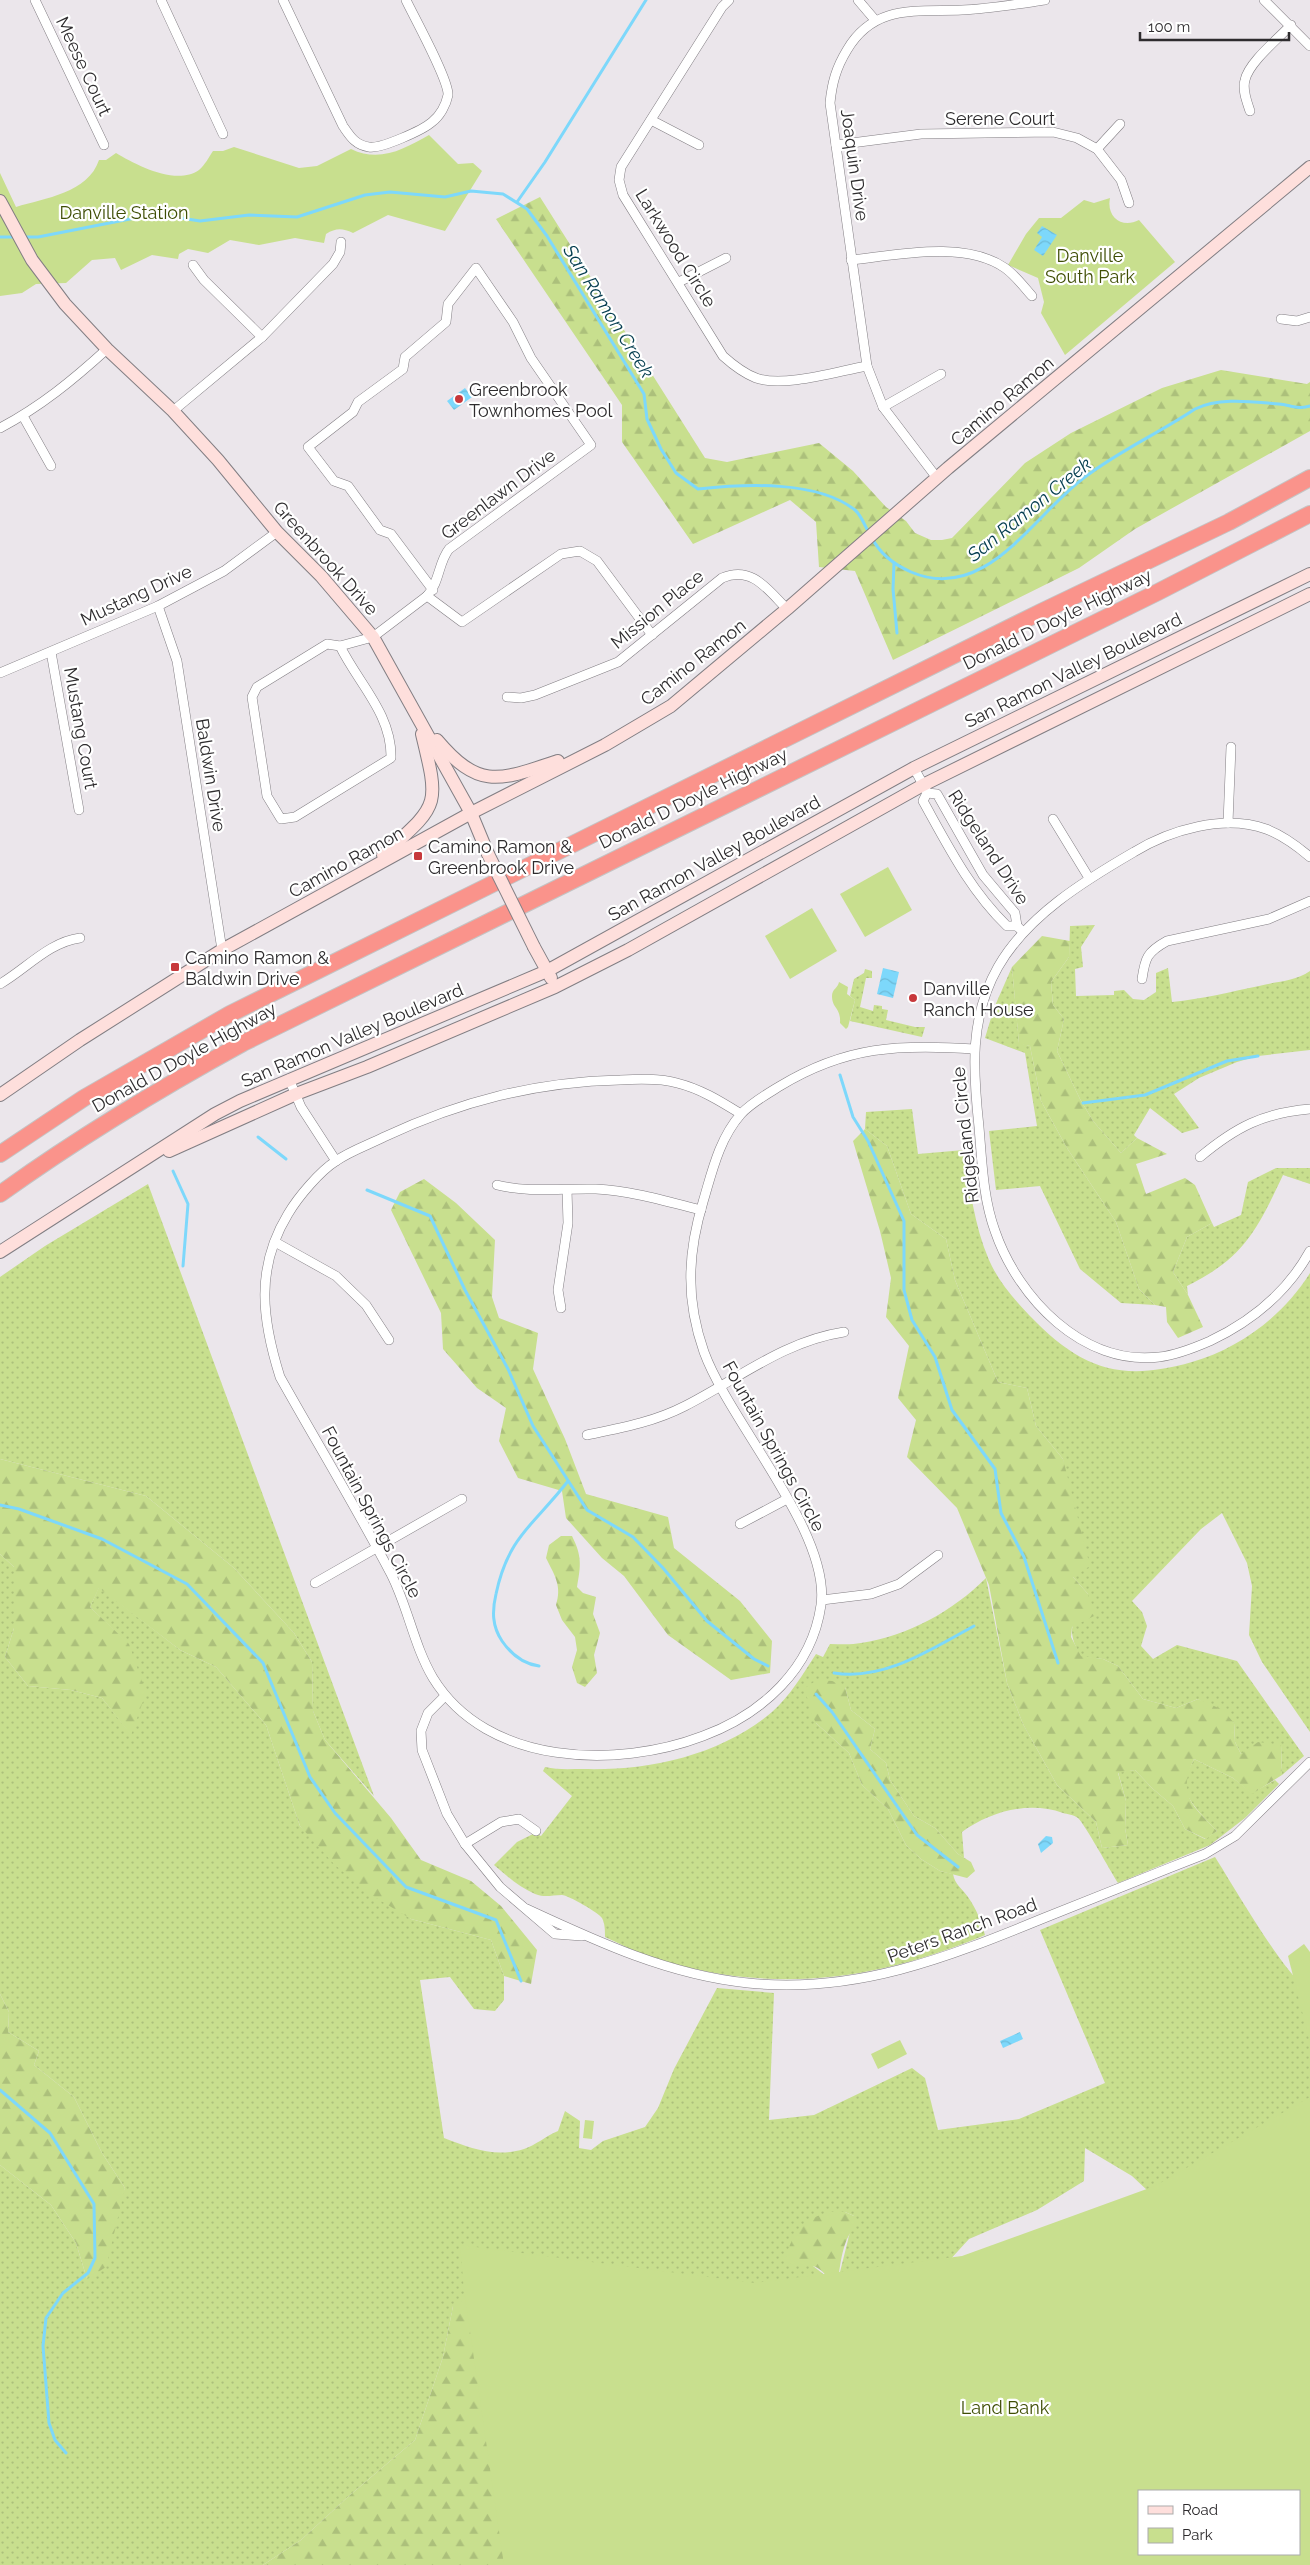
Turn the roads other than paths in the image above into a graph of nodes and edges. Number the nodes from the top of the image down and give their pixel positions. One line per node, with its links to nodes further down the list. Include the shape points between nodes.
1 (36, 0): 17 (street, Meese Court)
2 (161, 0): 15 (street)
3 (283, 0): 4 (street, via 344,126 354,142 369,148 383,146 432,122 442,112 448,94)
4 (406, 0)
5 (729, 0): 13 (street, Larkwood Circle)
6 (858, 0): 9 (street)
7 (1042, 0): 9 (street, Joaquin Drive, via 962,10 915,11)
8 (1264, 0): 10 (street)
9 (875, 20): 16 (street, Joaquin Drive, via 852,41 832,81 830,103)
10 (1291, 25): 11 (street); 12 (street, via 1252,66 1244,80)
11 (1310, 46)
12 (1250, 111)
13 (651, 120): 18 (street); 27 (street, Larkwood Circle, via 621,167 619,180 623,195)
14 (1120, 124): 19 (street)
15 (223, 134)
16 (836, 144): 19 (street, Serene Court, via 921,134 1052,132 1077,138); 25 (street, Joaquin Drive)
17 (104, 145)
18 (699, 145)
19 (1097, 149): 22 (street, Serene Court, via 1121,180)
20 (1310, 167): 40 (street, Camino Ramon)
21 (0, 201): 32 (street, Greenbrook Drive, via 32,260 64,304)
22 (1129, 203)
23 (341, 242): 31 (street, via 333,264)
24 (726, 258): 27 (street)
25 (852, 260): 28 (street, via 923,251 976,255 1007,269); 33 (street, Joaquin Drive)
26 (193, 265): 31 (street)
27 (679, 282): 33 (street, Larkwood Circle, via 723,356 739,370 757,378 775,381)
28 (1032, 296)
29 (1310, 317): 30 (street, via 1297,321)
30 (1281, 319)
31 (262, 337): 36 (street)
32 (107, 350): 36 (street, Greenbrook Drive); 37 (street, via 66,386)
33 (868, 366): 35 (street, Joaquin Drive)
34 (941, 374): 35 (street)
35 (883, 407): 40 (street, Joaquin Drive)
36 (173, 411): 43 (street, Greenbrook Drive)
37 (23, 416): 38 (street); 39 (street)
38 (0, 428)
39 (51, 466)
40 (937, 478): 48 (street, Camino Ramon)
41 (1310, 478): 81 (highway, Donald D Doyle Highway, via 1203,534 230,1014 84,1098)
42 (1310, 514): 87 (highway, Donald D Doyle Highway, via 1183,580 243,1044 103,1125)
43 (277, 532): 47 (street, Mustang Drive, via 224,571); 50 (street, Greenbrook Drive, via 321,576)
44 (1310, 574): 58 (street, San Ramon Valley Boulevard)
45 (430, 593): 45 (street, Greenlawn Drive, via 439,574 442,557 449,549 591,445 531,358 513,322 476,268 448,304 446,322 405,357 402,369 358,402 353,412 308,447 334,481 348,486 380,530 391,534); 49 (street, via 462,622 561,554 580,551 597,561); 50 (street)
46 (1310, 594): 59 (street, San Ramon Valley Boulevard)
47 (158, 606): 52 (street, Mustang Drive); 70 (street, Baldwin Drive, via 177,661)
48 (787, 610): 49 (street, Mission Place, via 758,580 738,573 722,578); 56 (street, Camino Ramon, via 671,706)
49 (652, 635): 54 (street, Mission Place, via 618,662 535,696)
50 (373, 637): 51 (street); 55 (street, Greenbrook Drive)
51 (340, 646): 51 (street, via 348,663 371,694 391,741 391,758 295,818 281,818 267,796 252,697 257,687 327,644)
52 (51, 652): 53 (street, Mustang Drive); 60 (street, Mustang Court)
53 (0, 673)
54 (507, 697)
55 (419, 719): 56 (street, via 451,756 479,776 514,775); 61 (street, Greenbrook Drive); 65 (street, via 433,780 434,795 430,807 418,824)
56 (605, 745): 61 (street, Camino Ramon)
57 (1231, 748): 63 (street)
58 (914, 768): 59 (street, Ridgeland Drive); 71 (street, San Ramon Valley Boulevard)
59 (925, 789): 68 (street, Ridgeland Drive, via 937,794 983,875 1015,913); 68 (street, Ridgeland Drive, via 923,801 966,878 1007,926); 74 (street, San Ramon Valley Boulevard)
60 (78, 810)
61 (471, 813): 65 (street, Camino Ramon); 71 (street, Greenbrook Drive, bridge)
62 (1053, 819): 66 (street)
63 (1228, 823): 64 (street, Ridgeland Circle, via 1267,829); 66 (street, Ridgeland Circle, via 1188,830 1146,845)
64 (1310, 857)
65 (368, 869): 70 (street, Camino Ramon)
66 (1089, 878): 68 (street, Ridgeland Circle)
67 (1310, 900): 72 (street, via 1269,919 1156,947 1144,960)
68 (1020, 929): 75 (street, Ridgeland Circle, via 998,967 982,1005)
69 (80, 938): 73 (street, via 55,946)
70 (222, 950): 78 (street, Camino Ramon)
71 (547, 972): 74 (street, Greenbrook Drive); 76 (street, San Ramon Valley Boulevard)
72 (1142, 979)
73 (0, 984)
74 (555, 987): 77 (street, San Ramon Valley Boulevard)
75 (974, 1049): 80 (street, Fountain Springs Circle, via 920,1046 875,1049 838,1059 800,1074); 90 (street, Ridgeland Circle, via 973,1070 986,1196 995,1231 1027,1289 1047,1314 1075,1335 1099,1348 1129,1357 1159,1357 1189,1350 1224,1334 1266,1306 1300,1270)
76 (290, 1079): 77 (street); 84 (street, San Ramon Valley Boulevard, via 215,1114)
77 (296, 1094): 83 (street); 84 (street, San Ramon Valley Boulevard)
78 (0, 1095)
79 (1310, 1109): 82 (street, via 1280,1112 1246,1124)
80 (741, 1114): 83 (street, Fountain Springs Circle, via 707,1093 675,1082 593,1081 537,1087 477,1101 416,1122); 88 (street, Fountain Springs Circle, via 718,1151)
81 (0, 1154)
82 (1200, 1156)
83 (336, 1161): 89 (street, Fountain Springs Circle, via 298,1199)
84 (133, 1167): 91 (street, San Ramon Valley Boulevard)
85 (497, 1185): 86 (street, via 516,1190)
86 (567, 1190): 88 (street, via 631,1192); 92 (street, via 568,1223 558,1290)
87 (0, 1194)
88 (700, 1210): 95 (street, Fountain Springs Circle, via 691,1261 690,1290 694,1322)
89 (275, 1242): 94 (street, via 336,1276 366,1305); 100 (street, Fountain Springs Circle, via 266,1270 264,1308 268,1340 280,1377)
90 (1310, 1251)
91 (0, 1252)
92 (561, 1308)
93 (844, 1332): 95 (street, via 819,1336 768,1358)
94 (389, 1340)
95 (719, 1386): 96 (street, via 653,1420); 98 (street, Fountain Springs Circle)
96 (587, 1435)
97 (462, 1499): 100 (street)
98 (787, 1499): 99 (street); 103 (street, Fountain Springs Circle, via 803,1524 816,1558)
99 (740, 1524)
100 (377, 1548): 102 (street); 104 (street, Fountain Springs Circle, via 401,1594 431,1675)
101 (938, 1555): 103 (street, via 899,1584 871,1594)
102 (315, 1583)
103 (822, 1600): 104 (street, Fountain Springs Circle, via 806,1652 790,1678 740,1718 707,1735 667,1748 633,1754 587,1755 545,1751 487,1730)
104 (445, 1696): 107 (street, Peters Ranch Road, via 428,1713 421,1731 422,1750 447,1814)
105 (1310, 1762): 107 (street, Peters Ranch Road, via 1235,1836 1205,1854 968,1949 883,1975 829,1983 748,1983 687,1972 633,1956 586,1936 555,1934 500,1887)
106 (536, 1831): 107 (street, via 519,1818 504,1821)
107 (465, 1844)

